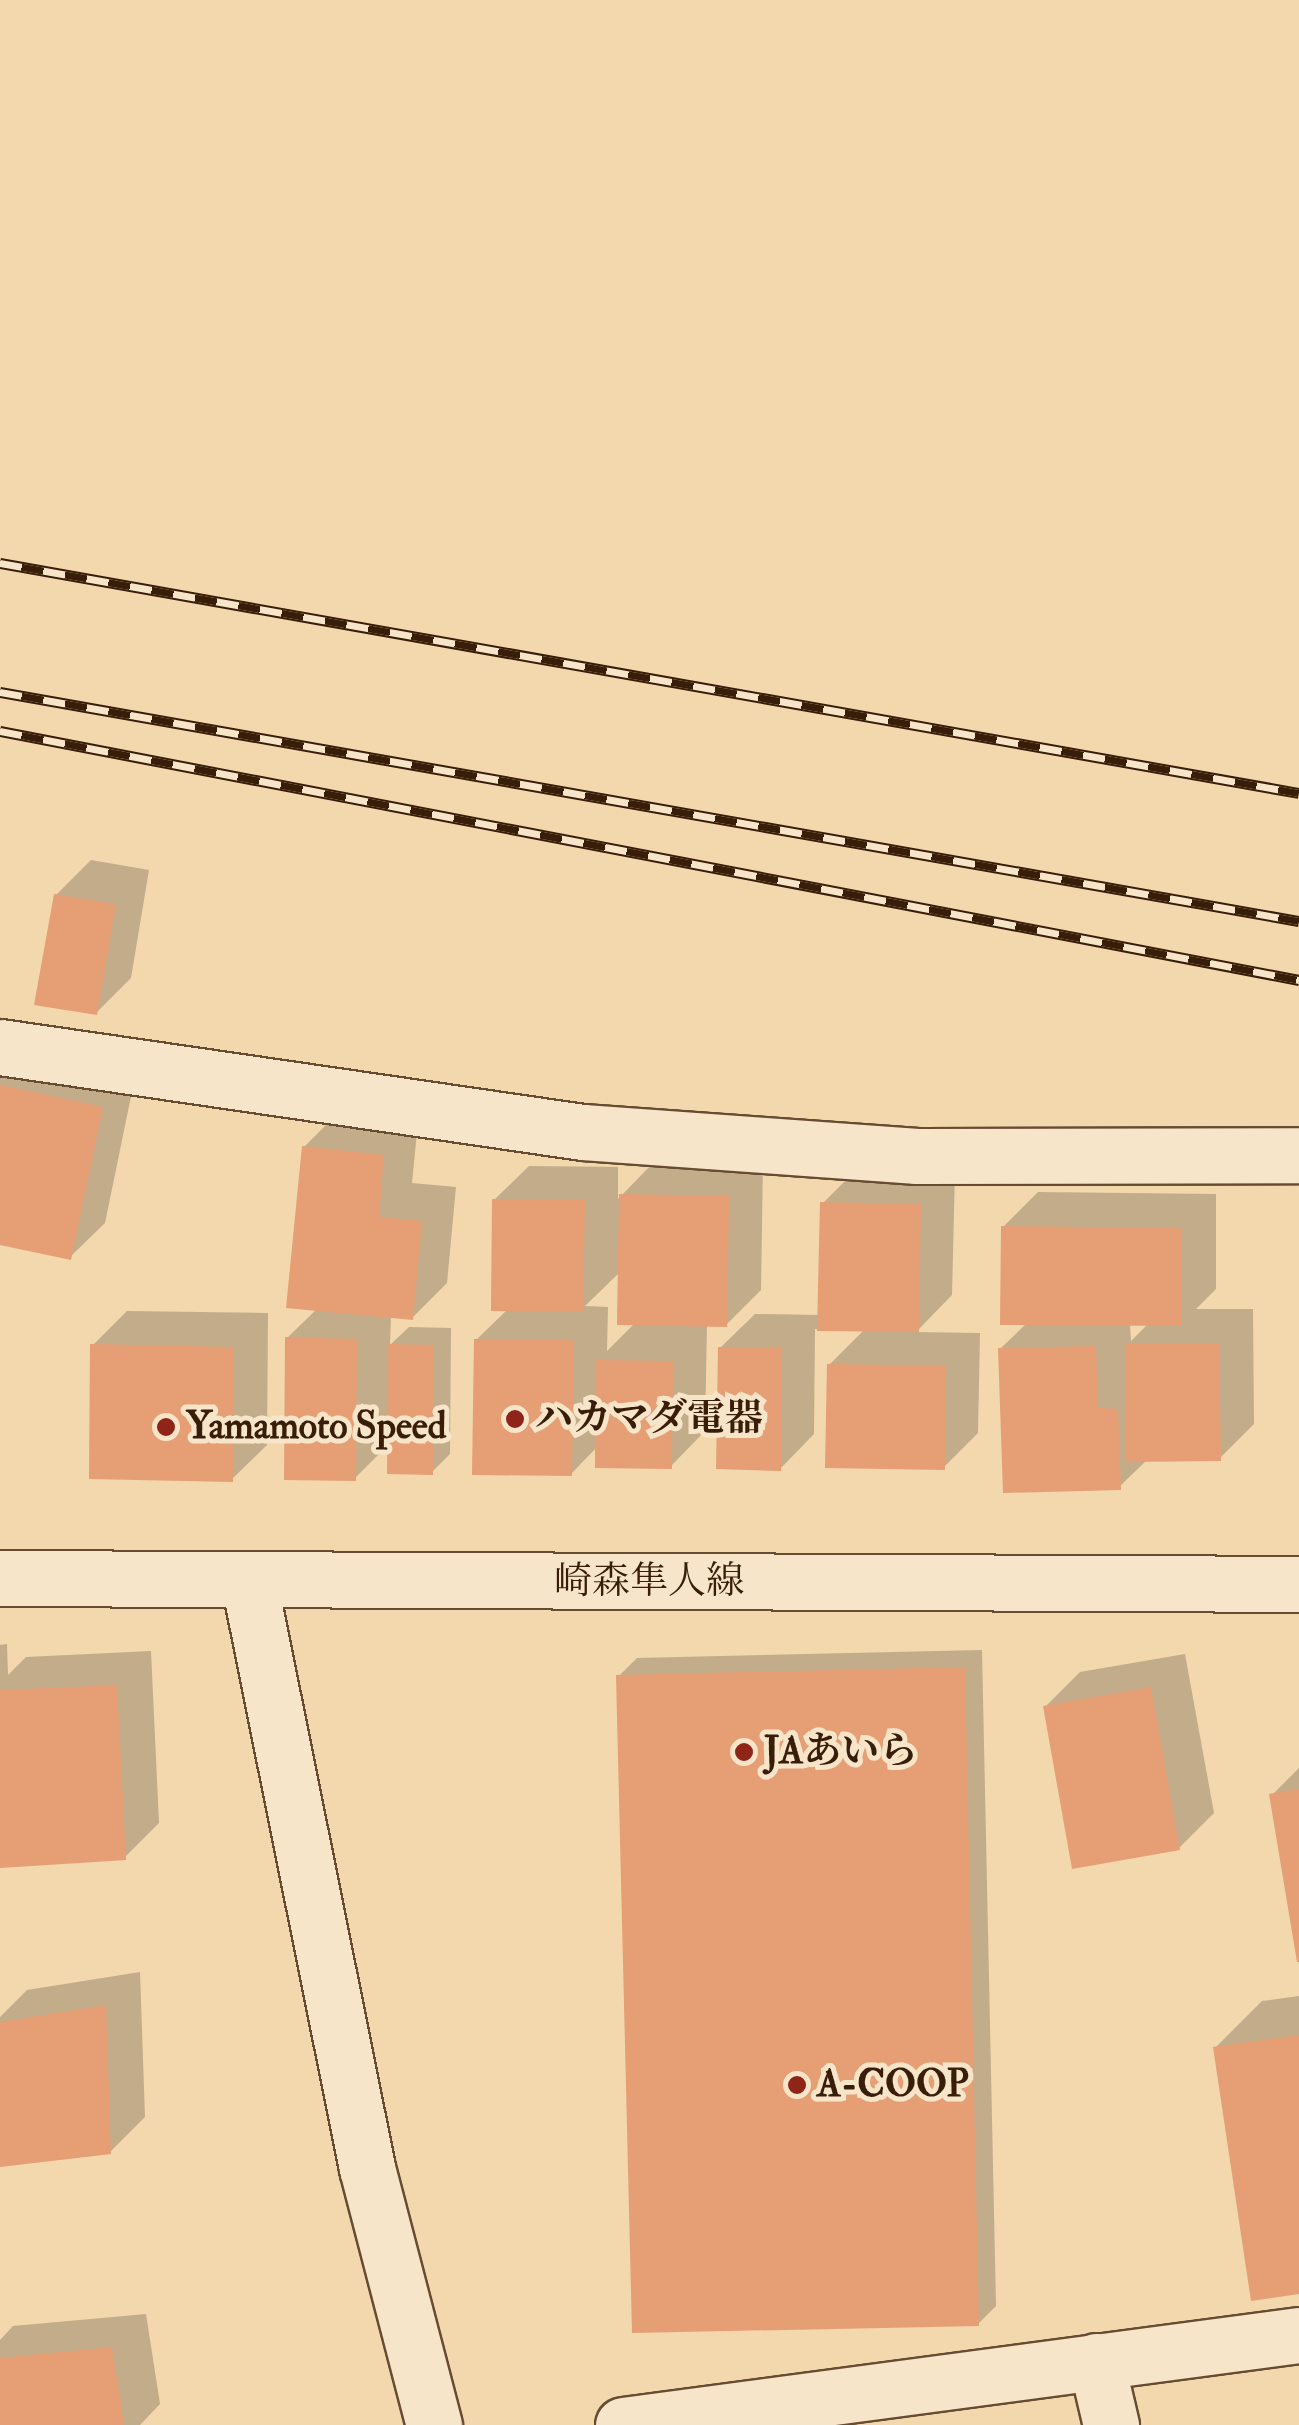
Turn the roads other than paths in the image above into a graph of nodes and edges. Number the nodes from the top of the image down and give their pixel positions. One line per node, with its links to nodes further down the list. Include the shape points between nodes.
1 (0, 1048): 2 (street, via 583,1132 917,1156)
2 (1299, 1155)
3 (0, 1578): 4 (street, 崎森隼人線)
4 (249, 1582): 5 (street, 崎森隼人線); 8 (street, via 367,2168)
5 (1299, 1584)
6 (1299, 2335): 7 (street)
7 (1096, 2361): 9 (street); 10 (street)
8 (434, 2425)
9 (623, 2425)
10 (1111, 2425)

